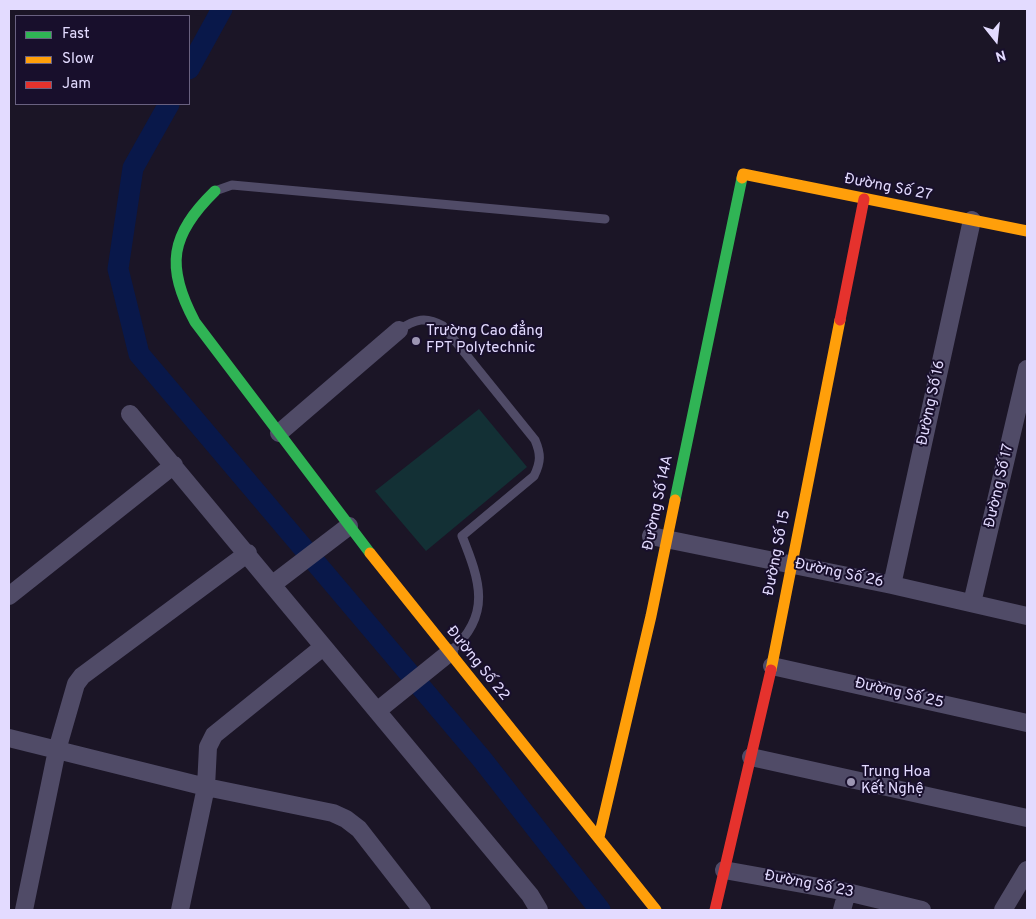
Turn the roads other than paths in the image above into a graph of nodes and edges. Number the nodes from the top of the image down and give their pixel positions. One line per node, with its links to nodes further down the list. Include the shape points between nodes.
1 (743, 174): 3 (street, Đường Số 27); 13 (street, Đường Số 14A)
2 (215, 191): 4 (lane, via 232,185); 10 (street, Đường Số 22, via 194,212 180,238 174,259 175,279 181,299 195,322)
3 (864, 199): 5 (street, Đường Số 27); 15 (street, Đường Số 15)
4 (605, 219)
5 (972, 220): 6 (street, Đường Số 27); 17 (street, Đường Số 16)
6 (1027, 232)
7 (398, 330): 10 (street); 22 (lane, via 421,319 433,320 444,326 535,440 540,452 540,464 534,476 462,536 475,570 478,607 467,637)
8 (1027, 369): 19 (street, Đường Số 17)
9 (130, 414): 11 (street)
10 (279, 433): 12 (street, Đường Số 22)
11 (174, 465): 14 (street); 18 (street)
12 (349, 526): 16 (street); 22 (street, Đường Số 22)
13 (659, 537): 15 (street, Đường Số 26); 31 (street, Đường Số 14A)
14 (248, 553): 16 (street); 27 (street, via 82,676 71,696)
15 (791, 564): 17 (street, Đường Số 26); 23 (street, Đường Số 15)
16 (276, 582): 21 (street)
17 (892, 585): 19 (street, Đường Số 26)
18 (9, 596)
19 (972, 603): 20 (street, Đường Số 26)
20 (1027, 616)
21 (323, 647): 24 (street); 29 (street, via 214,736 208,747)
22 (442, 658): 24 (street); 31 (street, Đường Số 22)
23 (772, 666): 25 (street, Đường Số 25); 28 (street, Đường Số 15)
24 (377, 711): 38 (street)
25 (1027, 723)
26 (9, 738): 27 (street)
27 (58, 750): 29 (street); 35 (street)
28 (750, 757): 30 (street); 32 (street, Đường Số 15)
29 (206, 787): 36 (street); 37 (street, via 333,813 346,819 359,829)
30 (1027, 818)
31 (599, 836): 39 (street, Đường Số 22)
32 (724, 870): 34 (street, Đường Số 23); 40 (street, Đường Số 15)
33 (1027, 870): 43 (street)
34 (847, 892): 41 (street); 42 (street, Đường Số 23)
35 (24, 910)
36 (180, 910)
37 (422, 910)
38 (539, 910)
39 (656, 910)
40 (715, 910)
41 (842, 910)
42 (922, 910)
43 (1003, 910)

